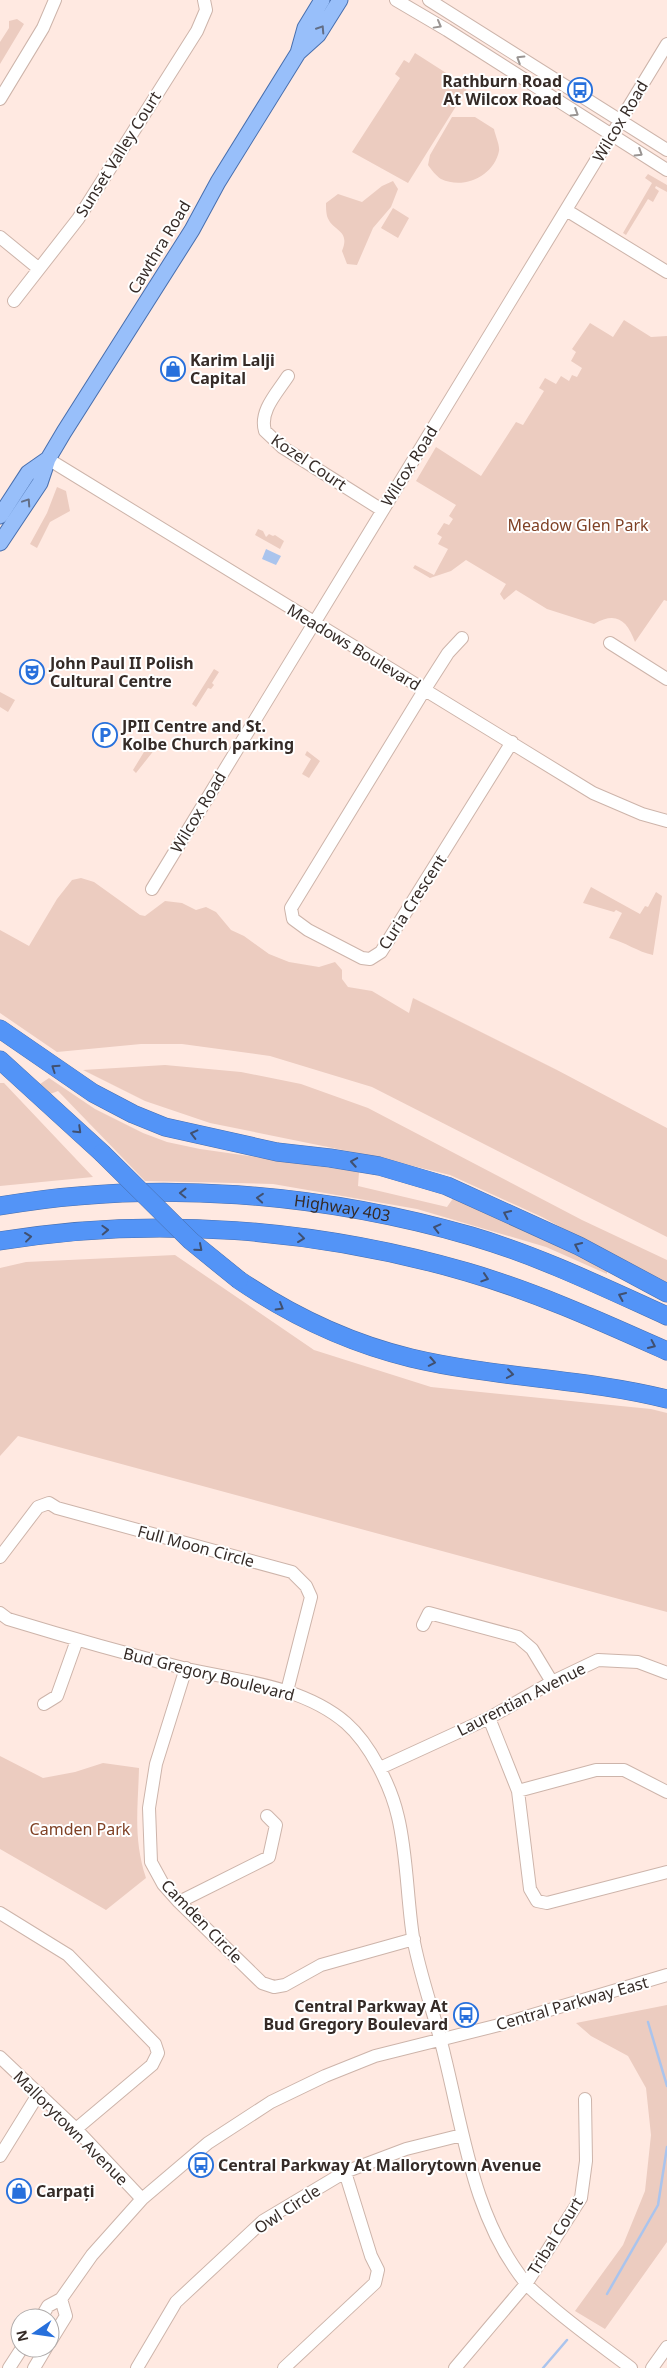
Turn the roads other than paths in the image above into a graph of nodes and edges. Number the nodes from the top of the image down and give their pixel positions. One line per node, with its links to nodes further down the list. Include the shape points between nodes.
1 (55, 0): 9 (street, via 44,28)
2 (204, 0): 16 (street, Sunset Valley Court, via 206,10 197,31 78,219)
3 (322, 0): 8 (main road, Cawthra Road, via 305,28)
4 (340, 0): 8 (main road, Cawthra Road, one-way to 4, via 318,35)
5 (396, 0): 11 (street, one-way to 11)
6 (429, 0): 10 (street, one-way to 6)
7 (667, 44): 10 (street, Wilcox Road)
8 (298, 53): 20 (main road, Cawthra Road, via 192,230)
9 (0, 99)
10 (621, 121): 11 (street, Wilcox Road); 12 (street)
11 (612, 136): 13 (street, one-way to 13); 14 (street, Wilcox Road)
12 (667, 150)
13 (667, 170)
14 (566, 210): 17 (street); 21 (street, Wilcox Road)
15 (0, 238): 16 (street)
16 (38, 268): 18 (street, Sunset Valley Court)
17 (667, 272)
18 (14, 301)
19 (288, 376): 21 (street, Kozel Court, via 266,411 263,419 265,431 282,447)
20 (48, 459): 22 (main road, Cawthra Road, via 28,473); 23 (main road, Cawthra Road, one-way to 20, via 40,483); 24 (street, Meadows Boulevard)
21 (382, 510): 24 (street, Wilcox Road)
22 (0, 516)
23 (0, 543)
24 (314, 622): 28 (street, Meadows Boulevard); 31 (street, Wilcox Road)
25 (462, 638): 28 (street, Curia Crescent, via 448,653)
26 (610, 643): 27 (street)
27 (667, 679)
28 (425, 689): 29 (street, Meadows Boulevard); 29 (street, Curia Crescent, via 291,908 293,919 308,930 362,958 375,957 385,949)
29 (512, 742): 30 (street, Meadows Boulevard, via 593,793)
30 (667, 821)
31 (152, 889)
32 (0, 1030): 36 (highway, one-way to 32, via 580,1246 447,1186 378,1166 277,1152 165,1127 93,1092)
33 (0, 1060): 39 (highway, one-way to 39, bridge, via 102,1153 191,1241 239,1280 303,1319 396,1354 462,1368 614,1388)
34 (0, 1206): 37 (highway, Highway 403, one-way to 34, via 566,1271 472,1236 336,1207 277,1199 181,1193 96,1195)
35 (0, 1241): 38 (highway, one-way to 38, via 99,1230 180,1229 277,1235 338,1243 420,1260 501,1283 598,1320)
36 (667, 1293)
37 (667, 1316)
38 (667, 1351)
39 (667, 1399)
40 (0, 1557): 47 (street, Full Moon Circle, via 38,1507 49,1503 57,1508 292,1572 306,1586 311,1597)
41 (0, 1613): 43 (street, Bud Gregory Boulevard, via 8,1619)
42 (423, 1625): 46 (street, via 429,1613 518,1637 532,1649)
43 (77, 1640): 44 (street, Bud Gregory Boulevard); 48 (street, via 56,1696)
44 (186, 1668): 47 (street, Bud Gregory Boulevard); 55 (street, Camden Circle, via 156,1764 149,1808 151,1862 163,1884)
45 (667, 1673): 46 (street, Laurentian Avenue, via 638,1662 598,1660)
46 (552, 1682): 49 (street, Laurentian Avenue)
47 (287, 1691): 50 (street, Bud Gregory Boulevard, via 320,1706 346,1723)
48 (44, 1704)
49 (489, 1718): 50 (street, Laurentian Avenue); 51 (street)
50 (380, 1768): 57 (street, Bud Gregory Boulevard, via 398,1817)
51 (518, 1791): 52 (street, via 596,1770 624,1770); 54 (street, via 530,1889 537,1901 547,1902)
52 (667, 1792)
53 (267, 1816): 55 (street, via 276,1825 269,1857)
54 (667, 1872)
55 (179, 1902): 57 (street, Camden Circle, via 262,1983 274,1987 285,1985 321,1964)
56 (0, 1913): 63 (street, via 68,1955 155,2044 158,2053 152,2065)
57 (414, 1939): 59 (street, Bud Gregory Boulevard)
58 (667, 1975): 59 (street, Central Parkway East, via 499,2025)
59 (440, 2038): 64 (street, Bud Gregory Boulevard); 67 (street, Central Parkway East, via 354,2064 279,2098 208,2143)
60 (0, 2057): 61 (street, Mallorytown Avenue)
61 (39, 2093): 63 (street, Mallorytown Avenue); 65 (street)
62 (585, 2099): 68 (street, Tribal Court, via 586,2161 581,2198)
63 (76, 2129): 67 (street, Mallorytown Avenue)
64 (462, 2135): 66 (street, Owl Circle, via 406,2149); 68 (street, Bud Gregory Boulevard, via 480,2201 494,2236)
65 (0, 2156)
66 (345, 2172): 73 (street, Owl Circle, via 263,2221 215,2264 176,2302); 74 (street, via 378,2270 375,2283)
67 (142, 2199): 69 (street, Central Parkway East, via 92,2255)
68 (526, 2284): 75 (street); 76 (street, Bud Gregory Boulevard)
69 (61, 2299): 70 (street, Central Parkway East); 71 (street, via 66,2316)
70 (47, 2308)
71 (60, 2326)
72 (667, 2347): 77 (street)
73 (137, 2368)
74 (284, 2368)
75 (455, 2368)
76 (631, 2368)
77 (652, 2368)

